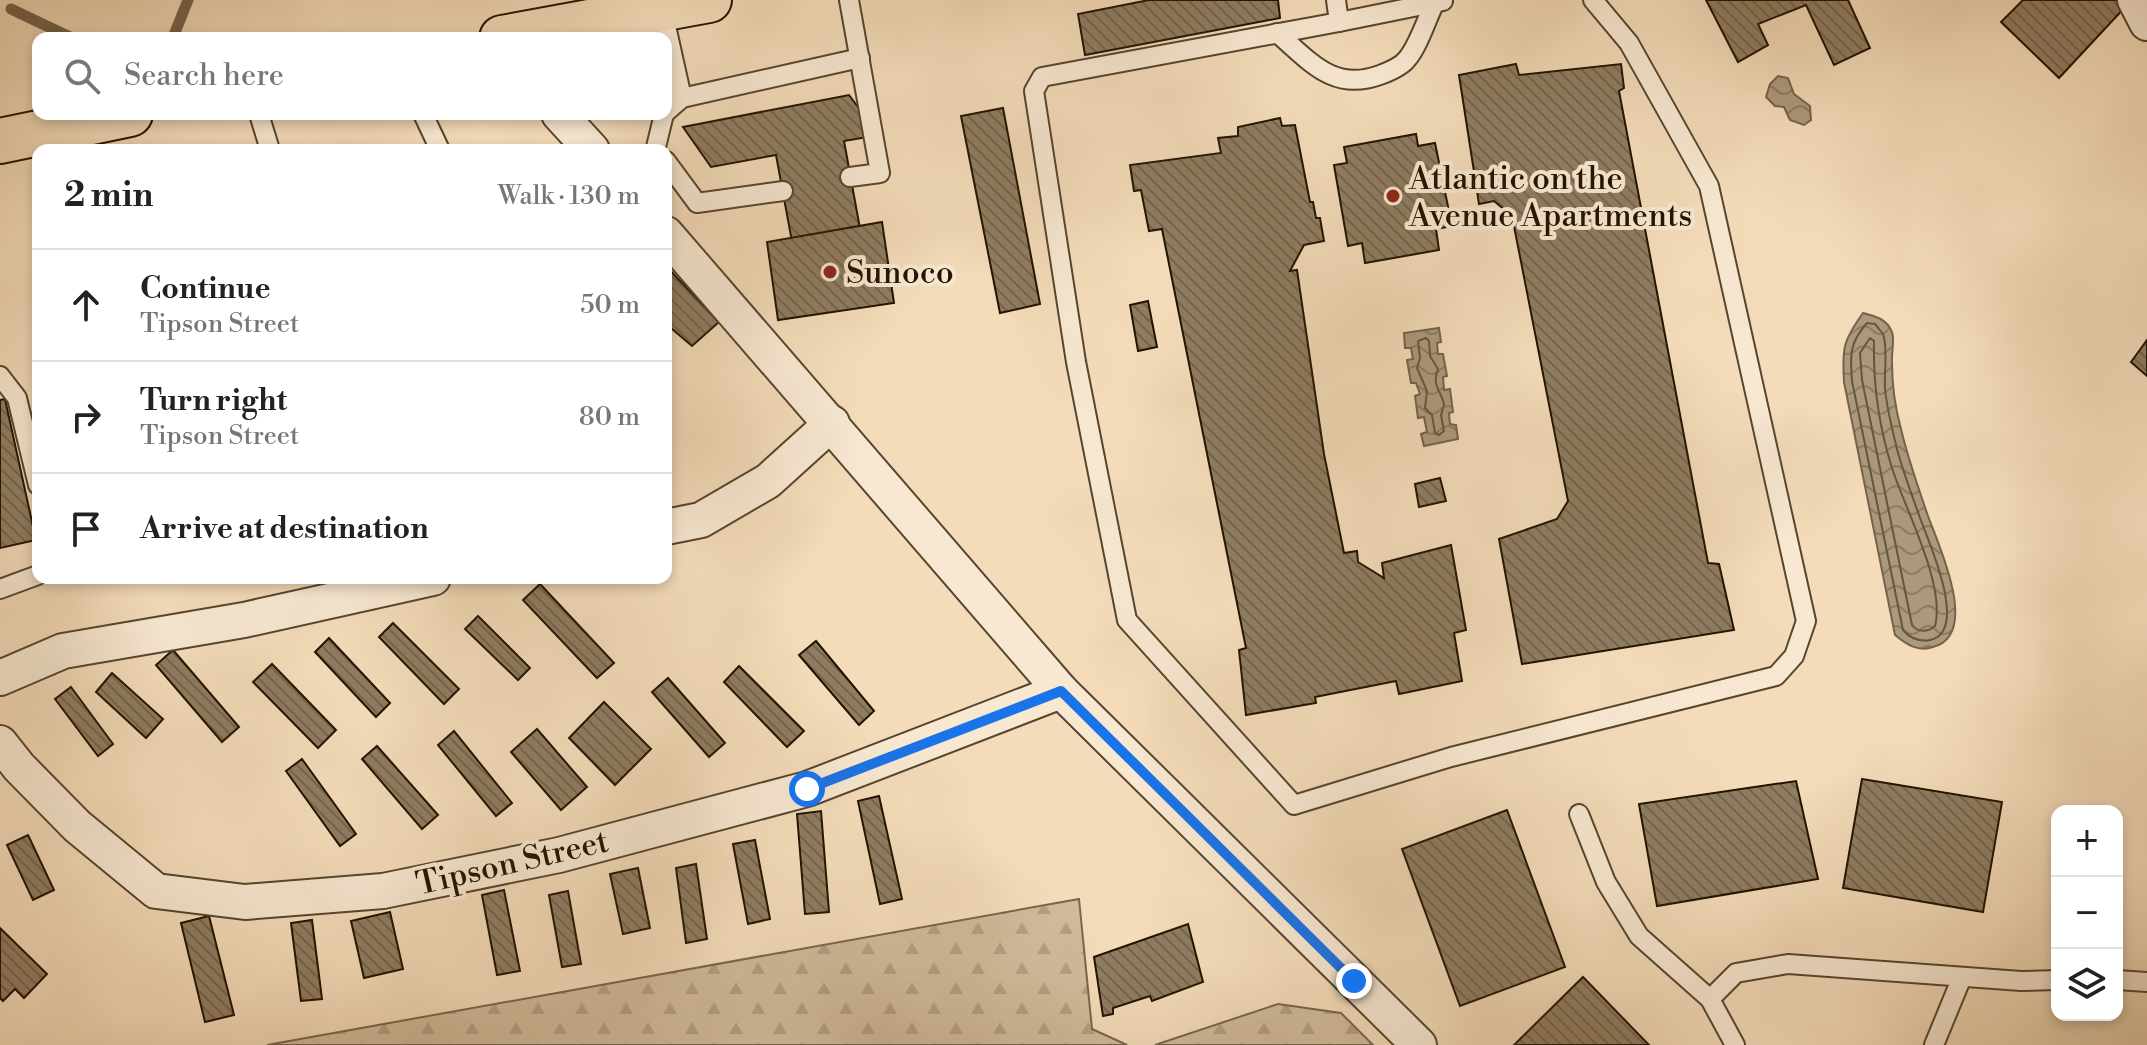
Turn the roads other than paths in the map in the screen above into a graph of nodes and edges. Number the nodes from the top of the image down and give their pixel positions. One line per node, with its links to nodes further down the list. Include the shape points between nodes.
1 (709, 0): 7 (main road)
2 (849, 0): 14 (lane)
3 (1336, 0): 8 (lane)
4 (1593, 0): 12 (lane, via 1629,43 1709,186 1806,621 1794,656 1776,676 1451,757 1294,805 1127,620 1076,362 1034,91 1042,77)
5 (2135, 0): 9 (street)
6 (1440, 1): 8 (lane); 12 (lane, via 1407,60 1363,81 1337,79 1319,69)
7 (662, 8): 10 (main road); 11 (lane)
8 (1339, 22): 12 (lane)
9 (2147, 23)
10 (540, 32)
11 (667, 32)
12 (1277, 33)
13 (672, 53): 15 (lane)
14 (860, 58): 15 (lane); 29 (lane, via 880,173)
15 (682, 98): 16 (lane)
16 (672, 107)
17 (112, 120): 22 (main road)
18 (261, 120): 24 (lane)
19 (426, 120): 25 (lane)
20 (564, 120): 26 (street)
21 (663, 120): 27 (lane)
22 (50, 140): 23 (main road)
23 (0, 141)
24 (268, 144)
25 (437, 144)
26 (586, 144)
27 (658, 144)
28 (672, 172): 30 (lane, via 697,203)
29 (850, 177)
30 (783, 191)
31 (672, 241): 33 (street)
32 (0, 376): 34 (lane, via 17,398)
33 (832, 423): 35 (street, via 768,481 701,520); 40 (street)
34 (32, 460)
35 (672, 526)
36 (32, 577): 38 (lane)
37 (406, 584): 39 (street, via 244,620 63,651)
38 (0, 589)
39 (0, 678)
40 (1061, 691): 41 (street, Tipson Street, via 807,789 559,855 383,891 245,902 156,891 77,826); 48 (street)
41 (0, 743)
42 (1579, 814): 47 (lane, via 1606,882 1639,936)
43 (1962, 977): 44 (lane); 47 (lane, via 1788,964 1736,973); 50 (lane)
44 (2051, 980)
45 (2123, 980): 46 (lane)
46 (2147, 982)
47 (1710, 999): 49 (lane)
48 (1419, 1045)
49 (1735, 1045)
50 (1934, 1045)

